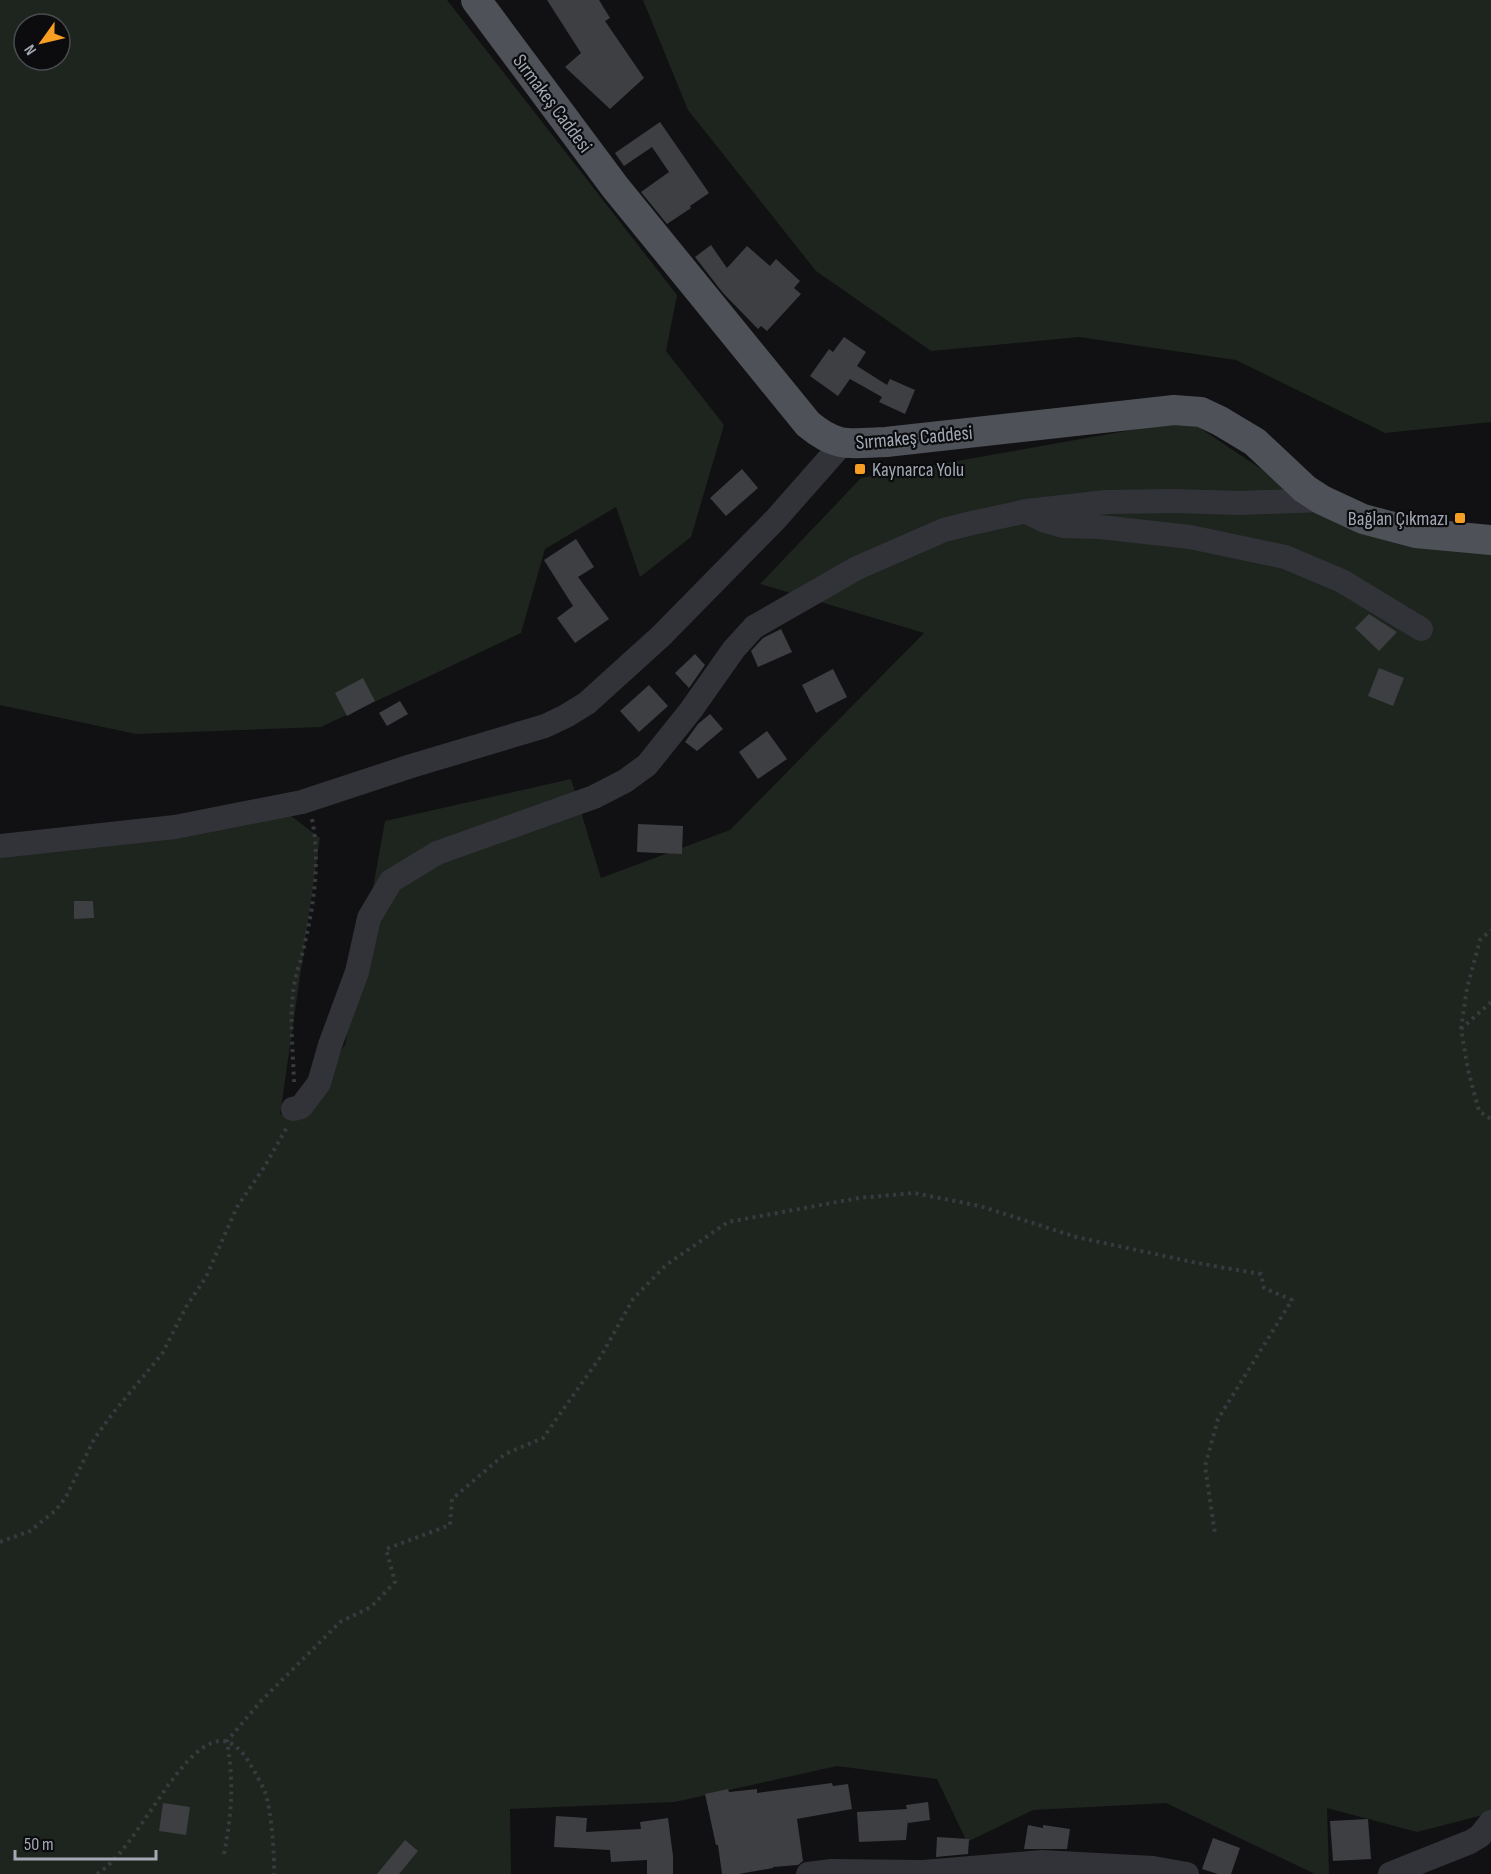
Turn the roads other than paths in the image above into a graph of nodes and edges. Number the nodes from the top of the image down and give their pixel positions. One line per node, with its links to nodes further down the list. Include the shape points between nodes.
1 (476, 0): 2 (main road, Sırmakeş Caddesi, via 615,187 750,354 808,424 823,437)
2 (842, 444): 3 (main road, Sırmakeş Caddesi, via 1174,410 1201,412 1255,442); 7 (street, via 775,520 661,636 587,702 545,726 302,802 175,826)
3 (1322, 500): 4 (street, via 1106,502); 5 (main road, Sırmakeş Caddesi, via 1363,519 1416,533)
4 (1027, 512): 6 (street, via 1063,526 1190,537 1285,557 1342,581); 8 (street, via 944,530 857,568 754,627 648,765 594,797 437,853 391,881 369,918 357,972 319,1083 301,1107)
5 (1491, 540)
6 (1421, 629)
7 (0, 846)
8 (293, 1109)
9 (1491, 1822): 12 (street, via 1470,1842)
10 (808, 1874): 11 (street, via 832,1870 923,1872 1042,1862 1153,1868)
11 (1187, 1874)
12 (1390, 1874)

